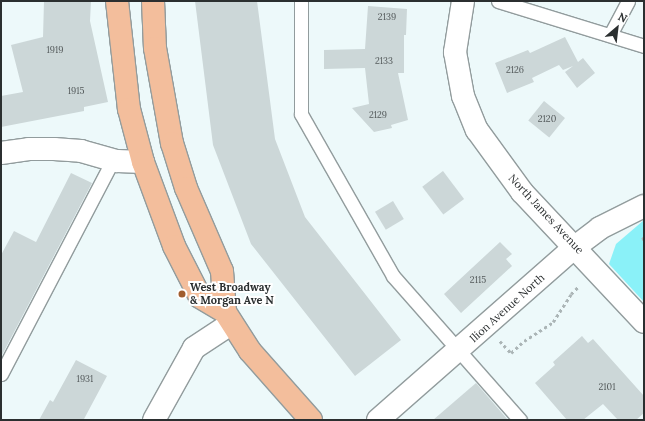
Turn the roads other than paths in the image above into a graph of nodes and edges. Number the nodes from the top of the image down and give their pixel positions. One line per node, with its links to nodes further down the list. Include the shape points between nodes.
1 (117, 1): 11 (main road, via 129,109)
2 (153, 1): 14 (main road, via 155,48 172,143 186,188 222,271)
3 (301, 1): 16 (lane, via 301,114 393,276)
4 (463, 1): 13 (street, North James Avenue, via 455,52 463,96 477,130 522,192)
5 (498, 1): 7 (lane)
6 (628, 1): 7 (lane)
7 (610, 35): 8 (lane)
8 (644, 46)
9 (1, 153): 10 (street, via 54,149 81,151)
10 (113, 160): 11 (street); 17 (lane)
11 (143, 162): 14 (main road, via 174,246 200,297)
12 (644, 206): 13 (street, Ilion Avenue North, via 600,228)
13 (575, 247): 15 (street, North James Avenue); 16 (street, Ilion Avenue North)
14 (228, 317): 18 (street, via 194,348); 19 (main road, via 250,351)
15 (644, 322)
16 (458, 352): 20 (street, Ilion Avenue North); 21 (lane)
17 (1, 374)
18 (154, 420)
19 (311, 420)
20 (378, 420)
21 (520, 420)

